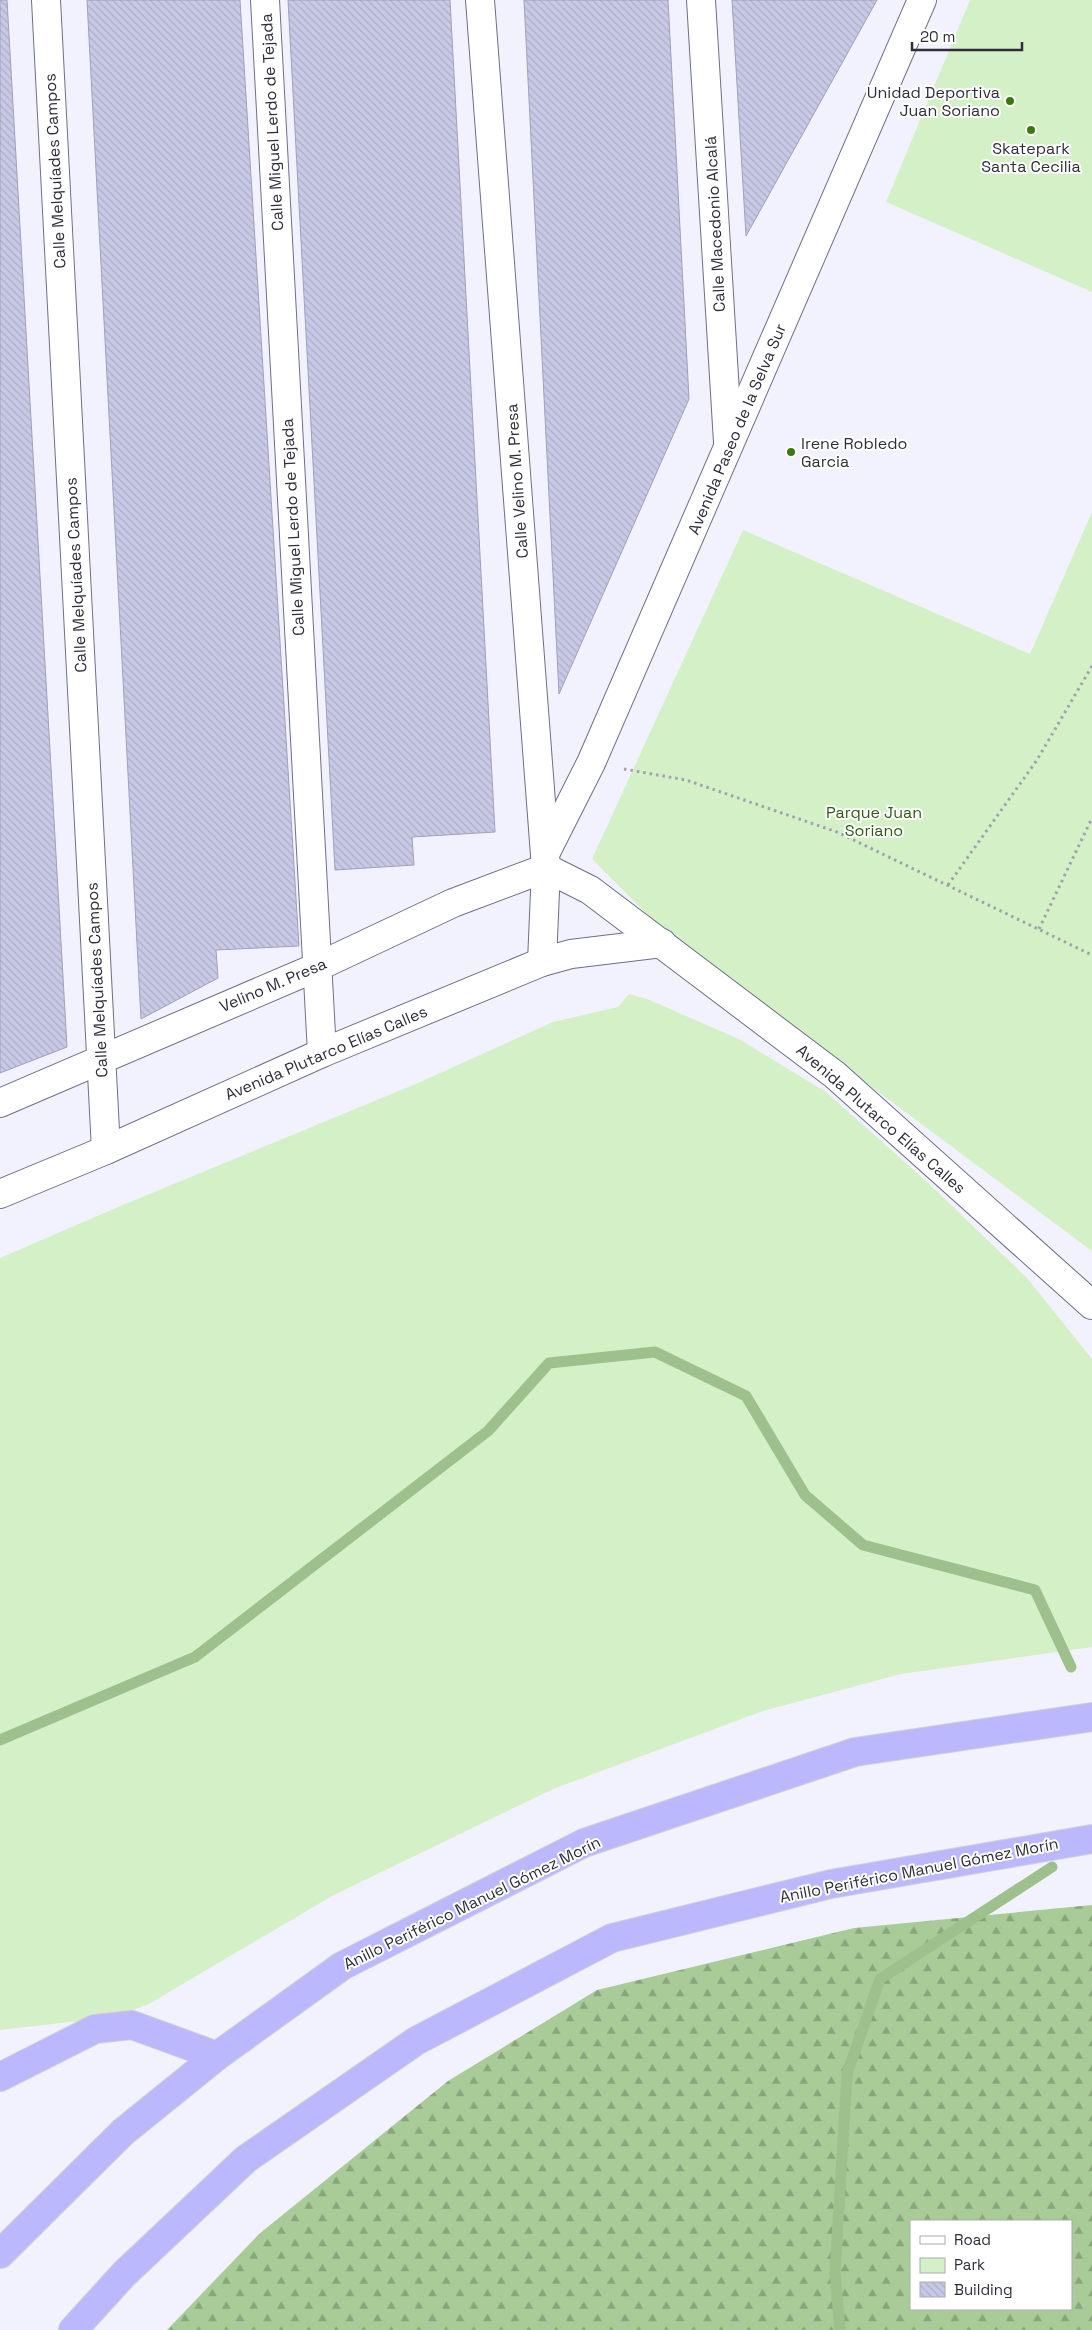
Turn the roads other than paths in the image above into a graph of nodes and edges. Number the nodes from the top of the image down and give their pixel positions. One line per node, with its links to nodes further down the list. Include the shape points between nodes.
1 (46, 0): 12 (street, Calle Melquíades Campos)
2 (265, 0): 10 (street, Calle Miguel Lerdo de Tejada)
3 (480, 0): 7 (street, Calle Velino M. Presa)
4 (701, 0): 6 (street, Calle Macedonio Alcalá)
5 (922, 0): 6 (street, Avenida Paseo de la Selva Sur)
6 (728, 449): 7 (street, Avenida Paseo de la Selva Sur, via 591,764)
7 (545, 861): 8 (street, Avenida Plutarco Elías Calles); 9 (street, Calle Velino M. Presa); 10 (street, Velino M. Presa)
8 (662, 943): 9 (street, Avenida Plutarco Elías Calles, via 571,954); 16 (street, Avenida Plutarco Elías Calles, via 835,1075)
9 (542, 962): 11 (street, Avenida Plutarco Elías Calles)
10 (317, 967): 11 (street, Calle Miguel Lerdo de Tejada); 12 (street, Velino M. Presa)
11 (322, 1053): 14 (street, Avenida Plutarco Elías Calles)
12 (101, 1059): 13 (street, Velino M. Presa); 14 (street, Calle Melquíades Campos)
13 (0, 1103)
14 (106, 1150): 15 (street, Avenida Plutarco Elías Calles)
15 (0, 1194)
16 (1092, 1305)
17 (1092, 1717): 19 (highway, Anillo Periférico Manuel Gómez Morín, via 855,1752 584,1843 342,1966)
18 (1092, 1839): 22 (highway, Anillo Periférico Manuel Gómez Morín, via 831,1884 612,1938 416,2041 246,2159 124,2274)
19 (217, 2056): 20 (highway, via 132,2025 94,2029); 21 (highway, Anillo Periférico Manuel Gómez Morín, via 122,2132)
20 (0, 2077)
21 (0, 2254)
22 (73, 2330)

